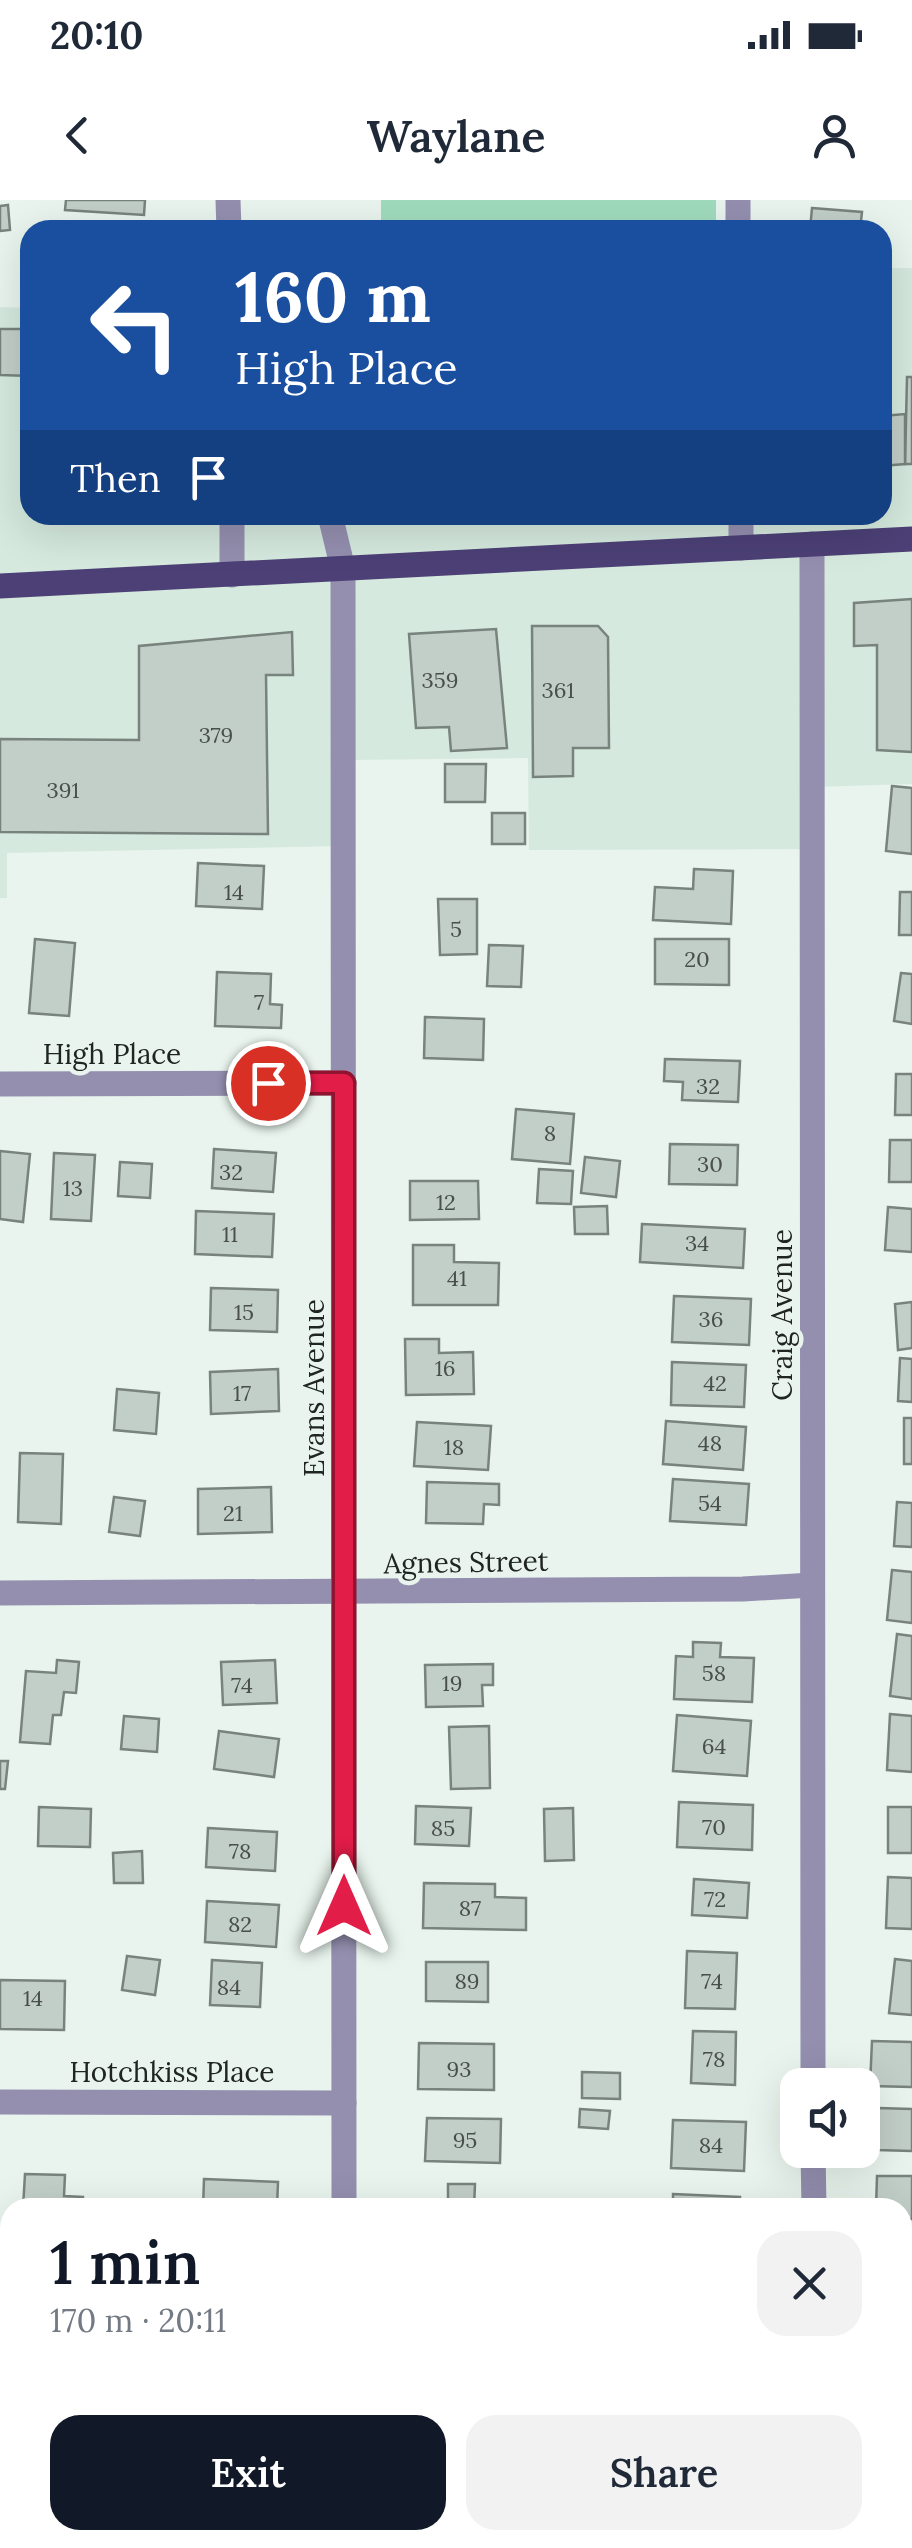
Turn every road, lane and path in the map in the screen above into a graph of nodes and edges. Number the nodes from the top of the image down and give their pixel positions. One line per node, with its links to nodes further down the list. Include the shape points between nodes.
1 (232, 525): 8 (street)
2 (332, 525): 7 (street, Evans Avenue)
3 (740, 525): 6 (street)
4 (912, 538): 5 (main road)
5 (812, 544): 6 (main road); 12 (street, Craig Avenue)
6 (741, 548): 7 (main road)
7 (343, 569): 8 (main road); 10 (street, Evans Avenue)
8 (232, 575): 9 (main road)
9 (0, 586)
10 (344, 1083): 11 (street, High Place); 14 (street, Evans Avenue)
11 (0, 1084)
12 (812, 1585): 14 (street, Agnes Street); 15 (street, Craig Avenue)
13 (0, 1593): 14 (street, Agnes Street)
14 (344, 1593): 17 (street, Evans Avenue)
15 (813, 2068)
16 (0, 2102): 17 (street, Hotchkiss Place)
17 (344, 2103): 19 (street, Evans Avenue)
18 (814, 2168): 20 (street)
19 (344, 2198)
20 (814, 2198)

